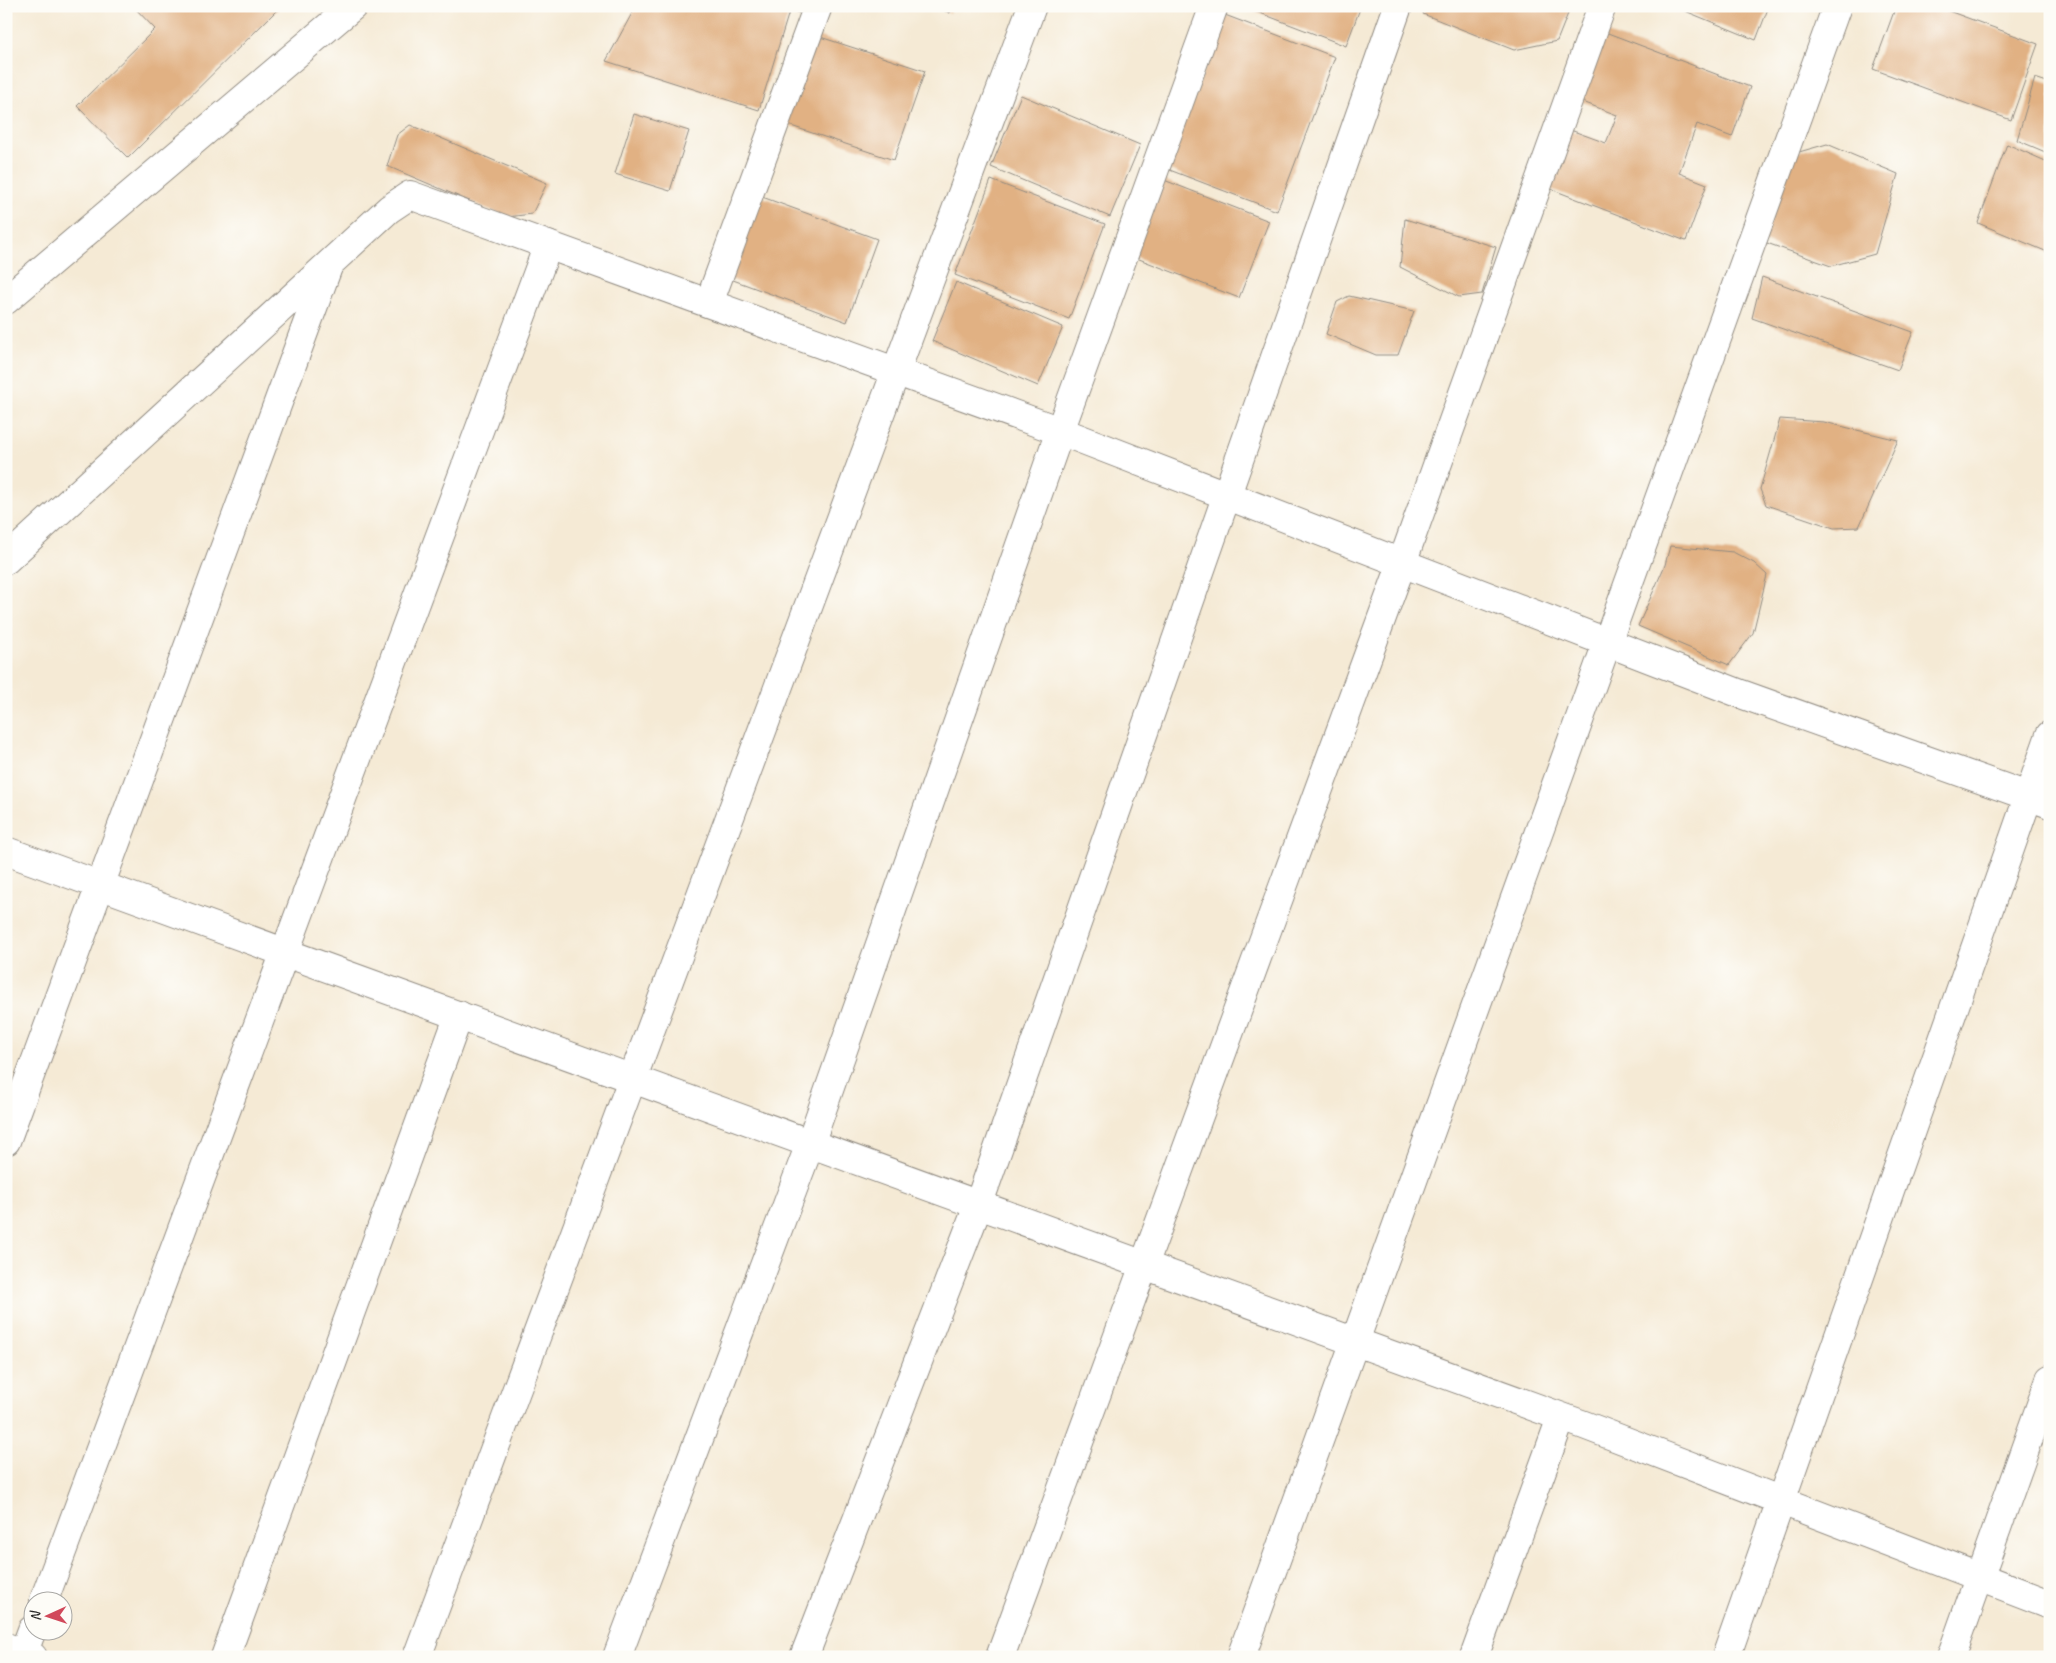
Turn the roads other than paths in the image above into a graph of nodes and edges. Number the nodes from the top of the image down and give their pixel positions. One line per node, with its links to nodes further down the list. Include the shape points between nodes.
1 (353, 6): 10 (street)
2 (818, 6): 11 (street)
3 (1032, 6): 12 (street)
4 (1214, 6): 13 (street)
5 (1398, 6): 14 (street)
6 (1602, 6): 16 (street)
7 (1837, 6): 17 (street)
8 (548, 245): 9 (street, via 410,195 389,209); 11 (street); 22 (street)
9 (330, 264): 15 (street); 21 (street)
10 (6, 300)
11 (709, 303): 12 (street)
12 (896, 372): 13 (street); 24 (street)
13 (1060, 430): 14 (street); 26 (street)
14 (1227, 495): 16 (street); 27 (street)
15 (6, 560)
16 (1402, 563): 17 (street); 28 (street)
17 (1607, 643): 19 (street, via 1750,698); 29 (street)
18 (2050, 735): 19 (street)
19 (2039, 800): 32 (street)
20 (6, 851): 21 (street)
21 (100, 885): 22 (street); 25 (street)
22 (285, 952): 23 (street); 34 (street)
23 (459, 1016): 24 (street); 36 (street)
24 (632, 1079): 26 (street); 37 (street)
25 (6, 1141)
26 (810, 1144): 27 (street); 38 (street)
27 (978, 1206): 28 (street); 39 (street)
28 (1143, 1266): 29 (street); 40 (street)
29 (1354, 1343): 31 (street); 41 (street)
30 (2050, 1379): 33 (street)
31 (1561, 1418): 32 (street); 42 (street)
32 (1781, 1502): 33 (street); 43 (street)
33 (1979, 1578): 35 (street); 44 (street)
34 (48, 1590)
35 (2050, 1604)
36 (224, 1657)
37 (417, 1657)
38 (617, 1657)
39 (804, 1657)
40 (1000, 1657)
41 (1241, 1657)
42 (1474, 1657)
43 (1726, 1657)
44 (1951, 1657)

